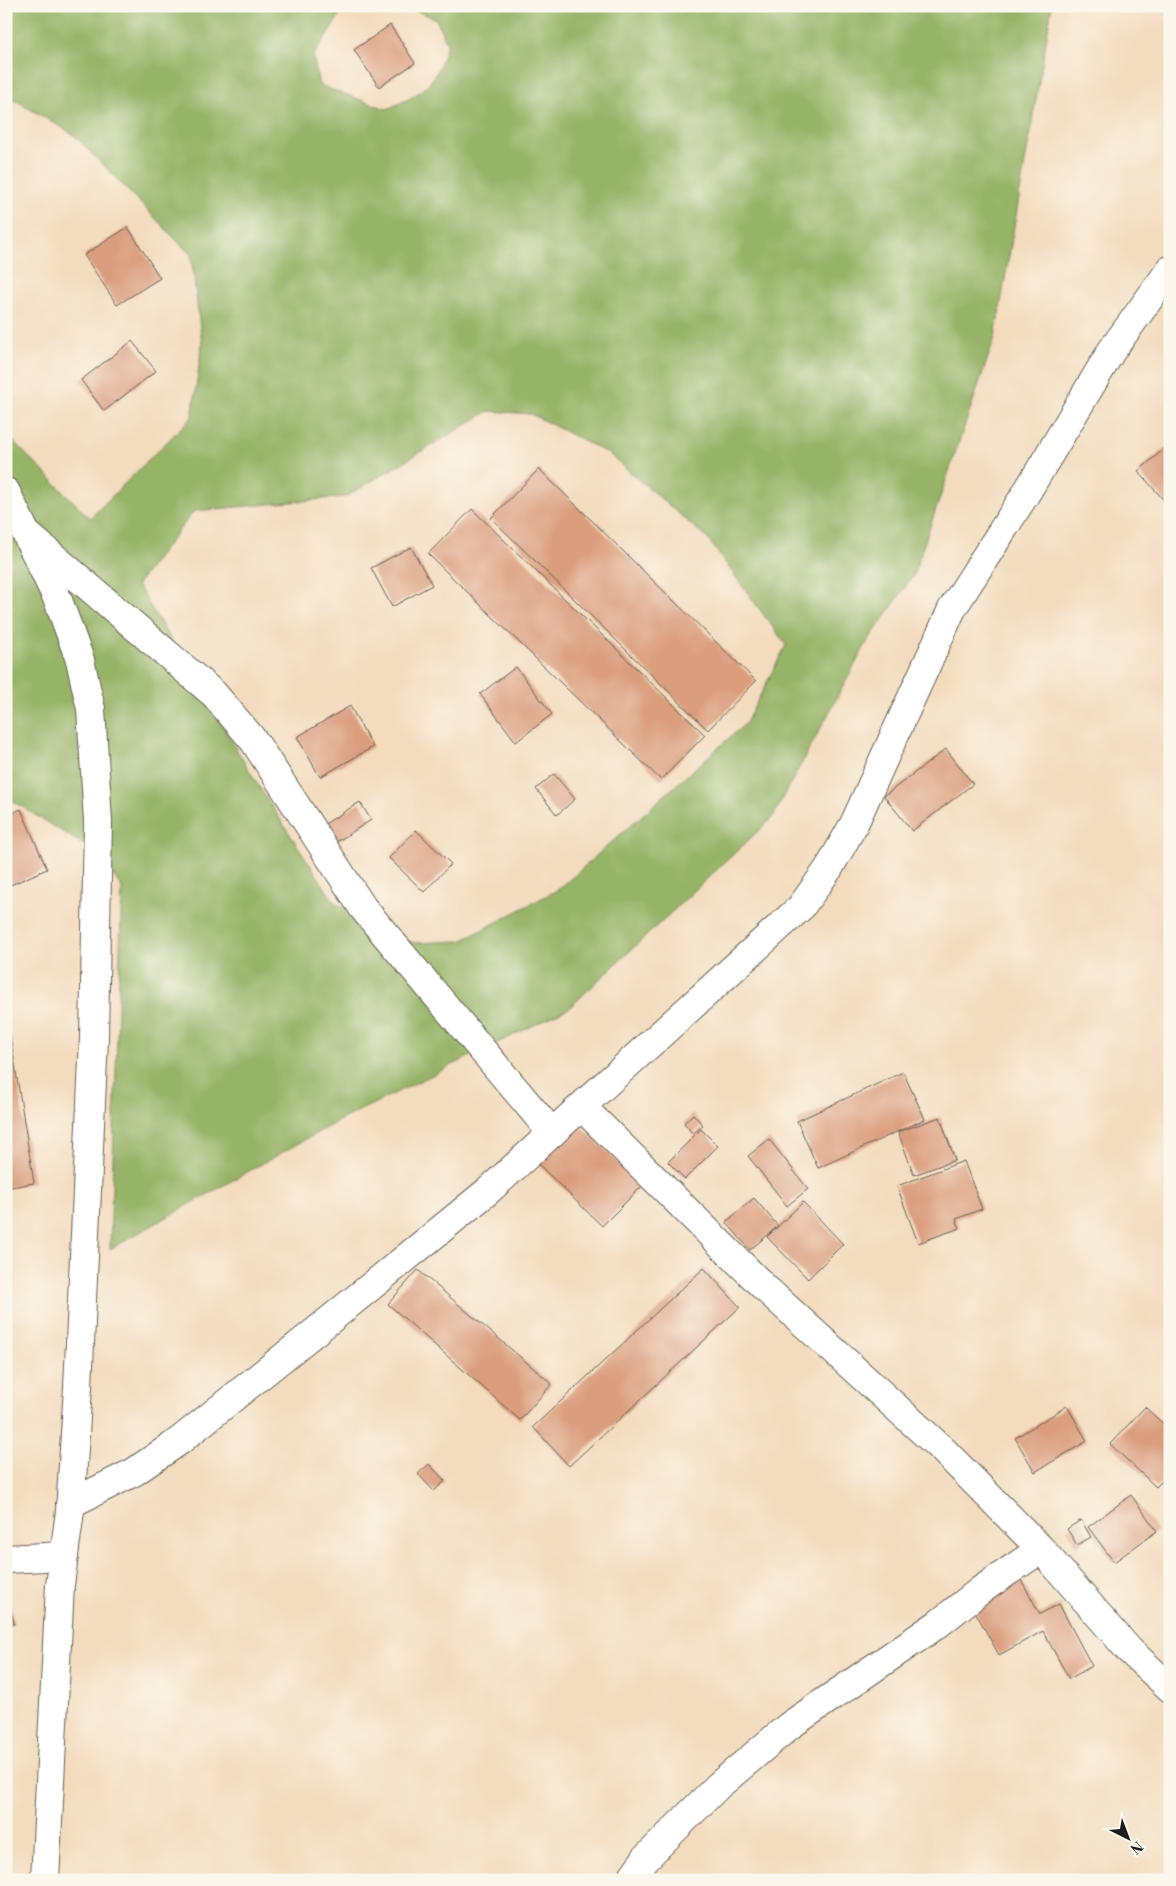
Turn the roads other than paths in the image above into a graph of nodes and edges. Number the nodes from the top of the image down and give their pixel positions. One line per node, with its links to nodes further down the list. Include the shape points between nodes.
1 (1170, 270): 4 (street, via 1112,350 952,609 854,824 829,868 801,907)
2 (6, 492): 3 (street)
3 (28, 535): 5 (street, via 214,694 254,741 363,908); 6 (street, via 58,600 80,660 91,709 98,821 94,1038)
4 (582, 1107): 5 (street); 7 (street, via 764,1287 943,1450)
5 (552, 1133): 6 (street, via 488,1192 178,1442 134,1472)
6 (70, 1504): 8 (street)
7 (1041, 1549): 10 (street, via 1130,1650); 12 (street, via 789,1726 718,1786 646,1858)
8 (64, 1556): 9 (street); 11 (street)
9 (6, 1559)
10 (1170, 1688)
11 (45, 1880)
12 (630, 1880)

